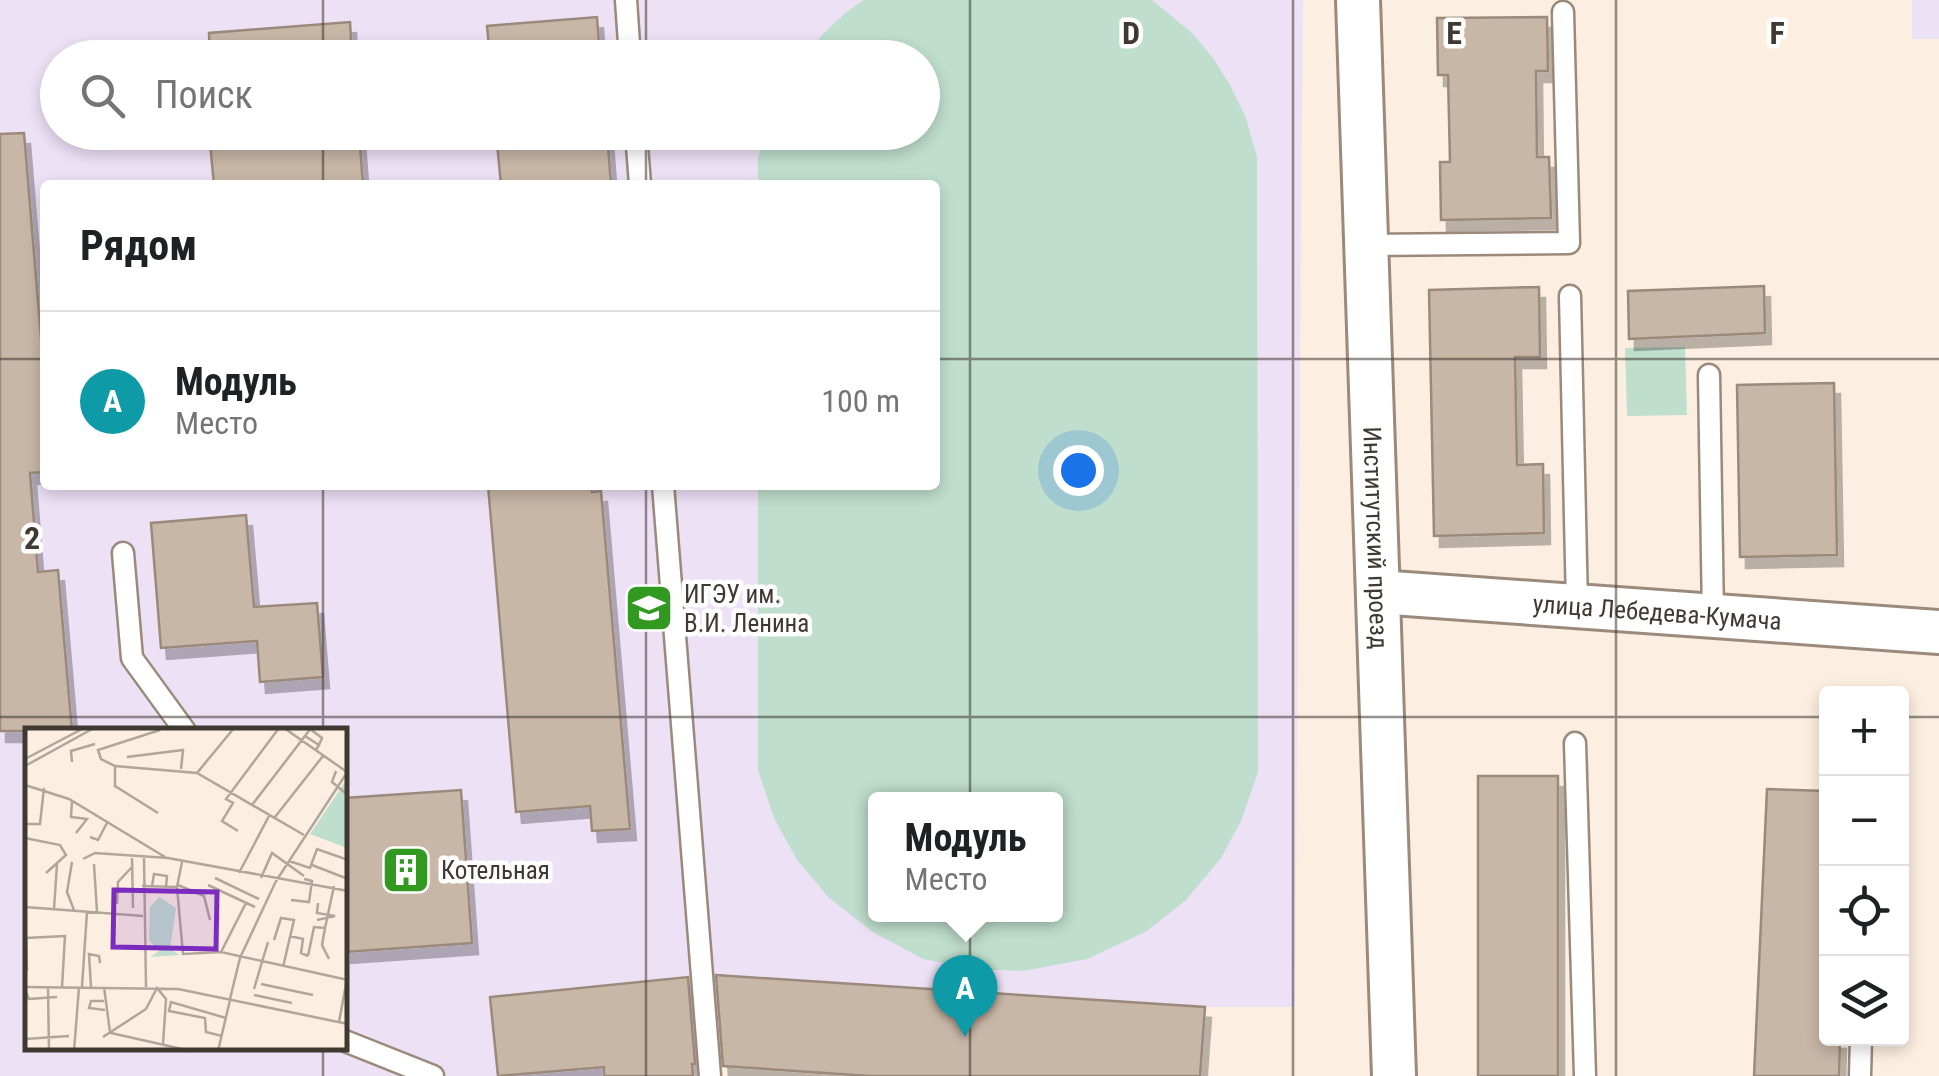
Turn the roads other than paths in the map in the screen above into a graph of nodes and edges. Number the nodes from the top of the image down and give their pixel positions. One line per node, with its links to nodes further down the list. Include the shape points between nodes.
1 (626, 0): 4 (lane)
2 (1358, 0): 7 (street, Институтский проезд)
3 (1563, 12): 7 (lane, via 1569,243)
4 (629, 40)
5 (637, 150): 6 (lane)
6 (640, 180)
7 (1367, 245): 12 (street, Институтский проезд)
8 (1570, 296): 13 (lane)
9 (1709, 375): 14 (lane)
10 (663, 490): 21 (lane)
11 (123, 552): 16 (lane, via 132,658)
12 (1378, 592): 13 (street, улица Лебедева-Кумача); 22 (street, Институтский проезд)
13 (1577, 606): 14 (street, улица Лебедева-Кумача)
14 (1712, 616): 15 (street, улица Лебедева-Кумача)
15 (1939, 632)
16 (183, 728)
17 (1575, 743): 23 (lane)
18 (348, 1042): 20 (lane)
19 (1861, 1046): 24 (lane)
20 (433, 1076)
21 (710, 1076)
22 (1394, 1076)
23 (1586, 1076)
24 (1860, 1076)

